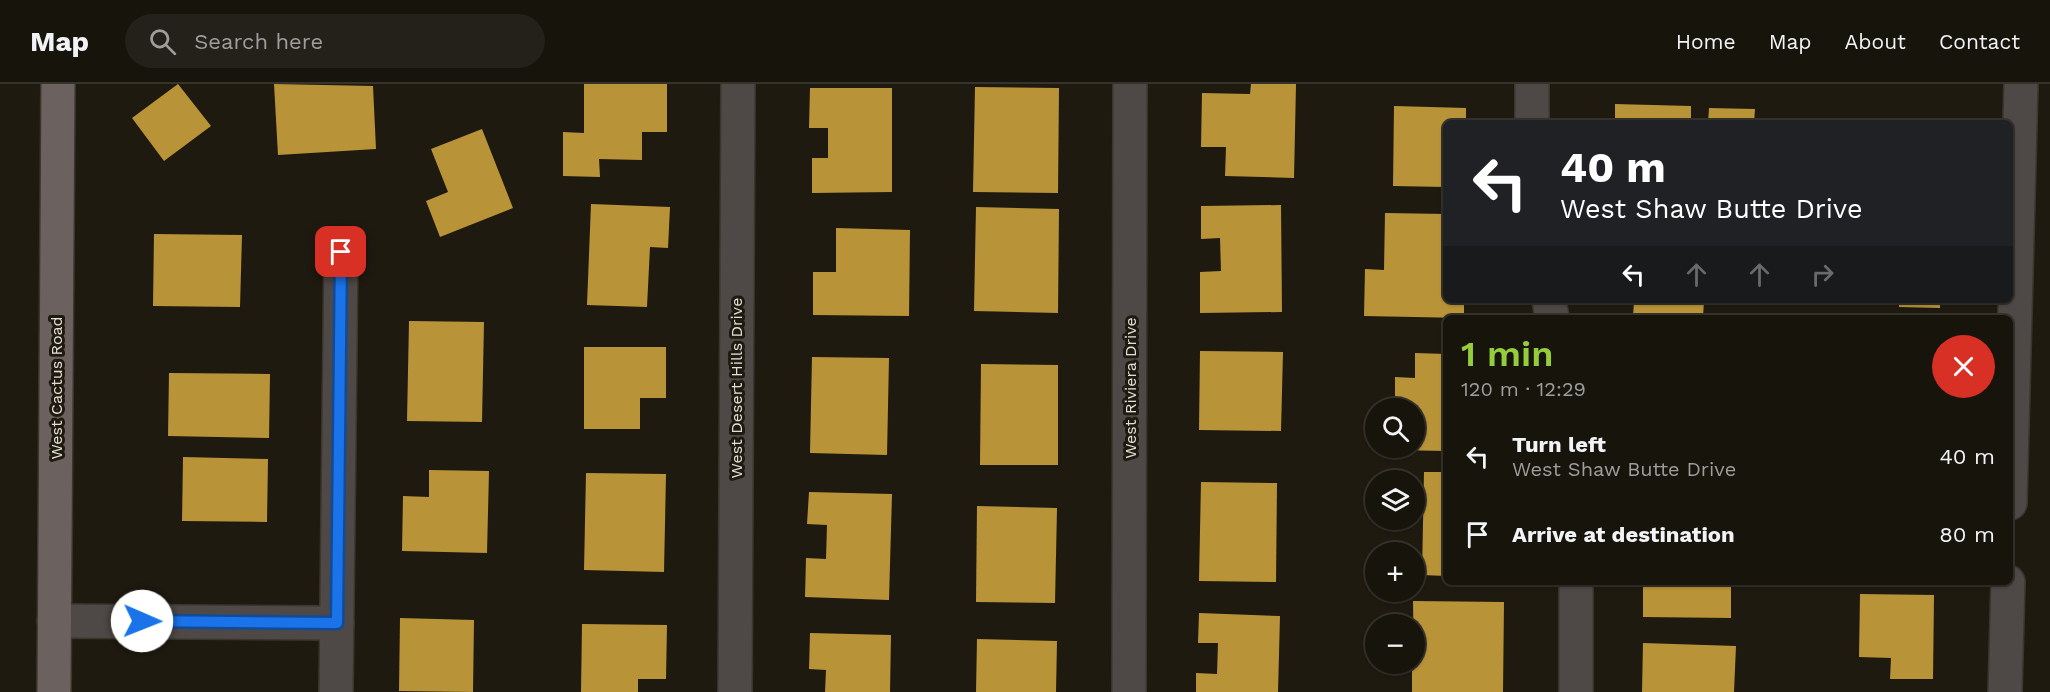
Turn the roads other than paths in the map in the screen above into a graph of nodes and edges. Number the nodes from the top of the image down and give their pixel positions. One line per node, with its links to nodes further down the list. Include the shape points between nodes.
1 (58, 84): 11 (main road, West Cactus Road)
2 (738, 84): 15 (street, West Desert Hills Drive)
3 (1130, 84): 16 (street, West Riviera Drive)
4 (1532, 84): 6 (street)
5 (2021, 84): 8 (street)
6 (1532, 120)
7 (341, 252): 12 (street)
8 (2013, 389)
9 (1576, 585): 17 (street)
10 (2008, 585): 18 (street)
11 (54, 621): 12 (street); 13 (main road, West Cactus Road)
12 (337, 623): 14 (street)
13 (54, 692)
14 (336, 692)
15 (735, 692)
16 (1129, 692)
17 (1576, 692)
18 (2005, 692)

